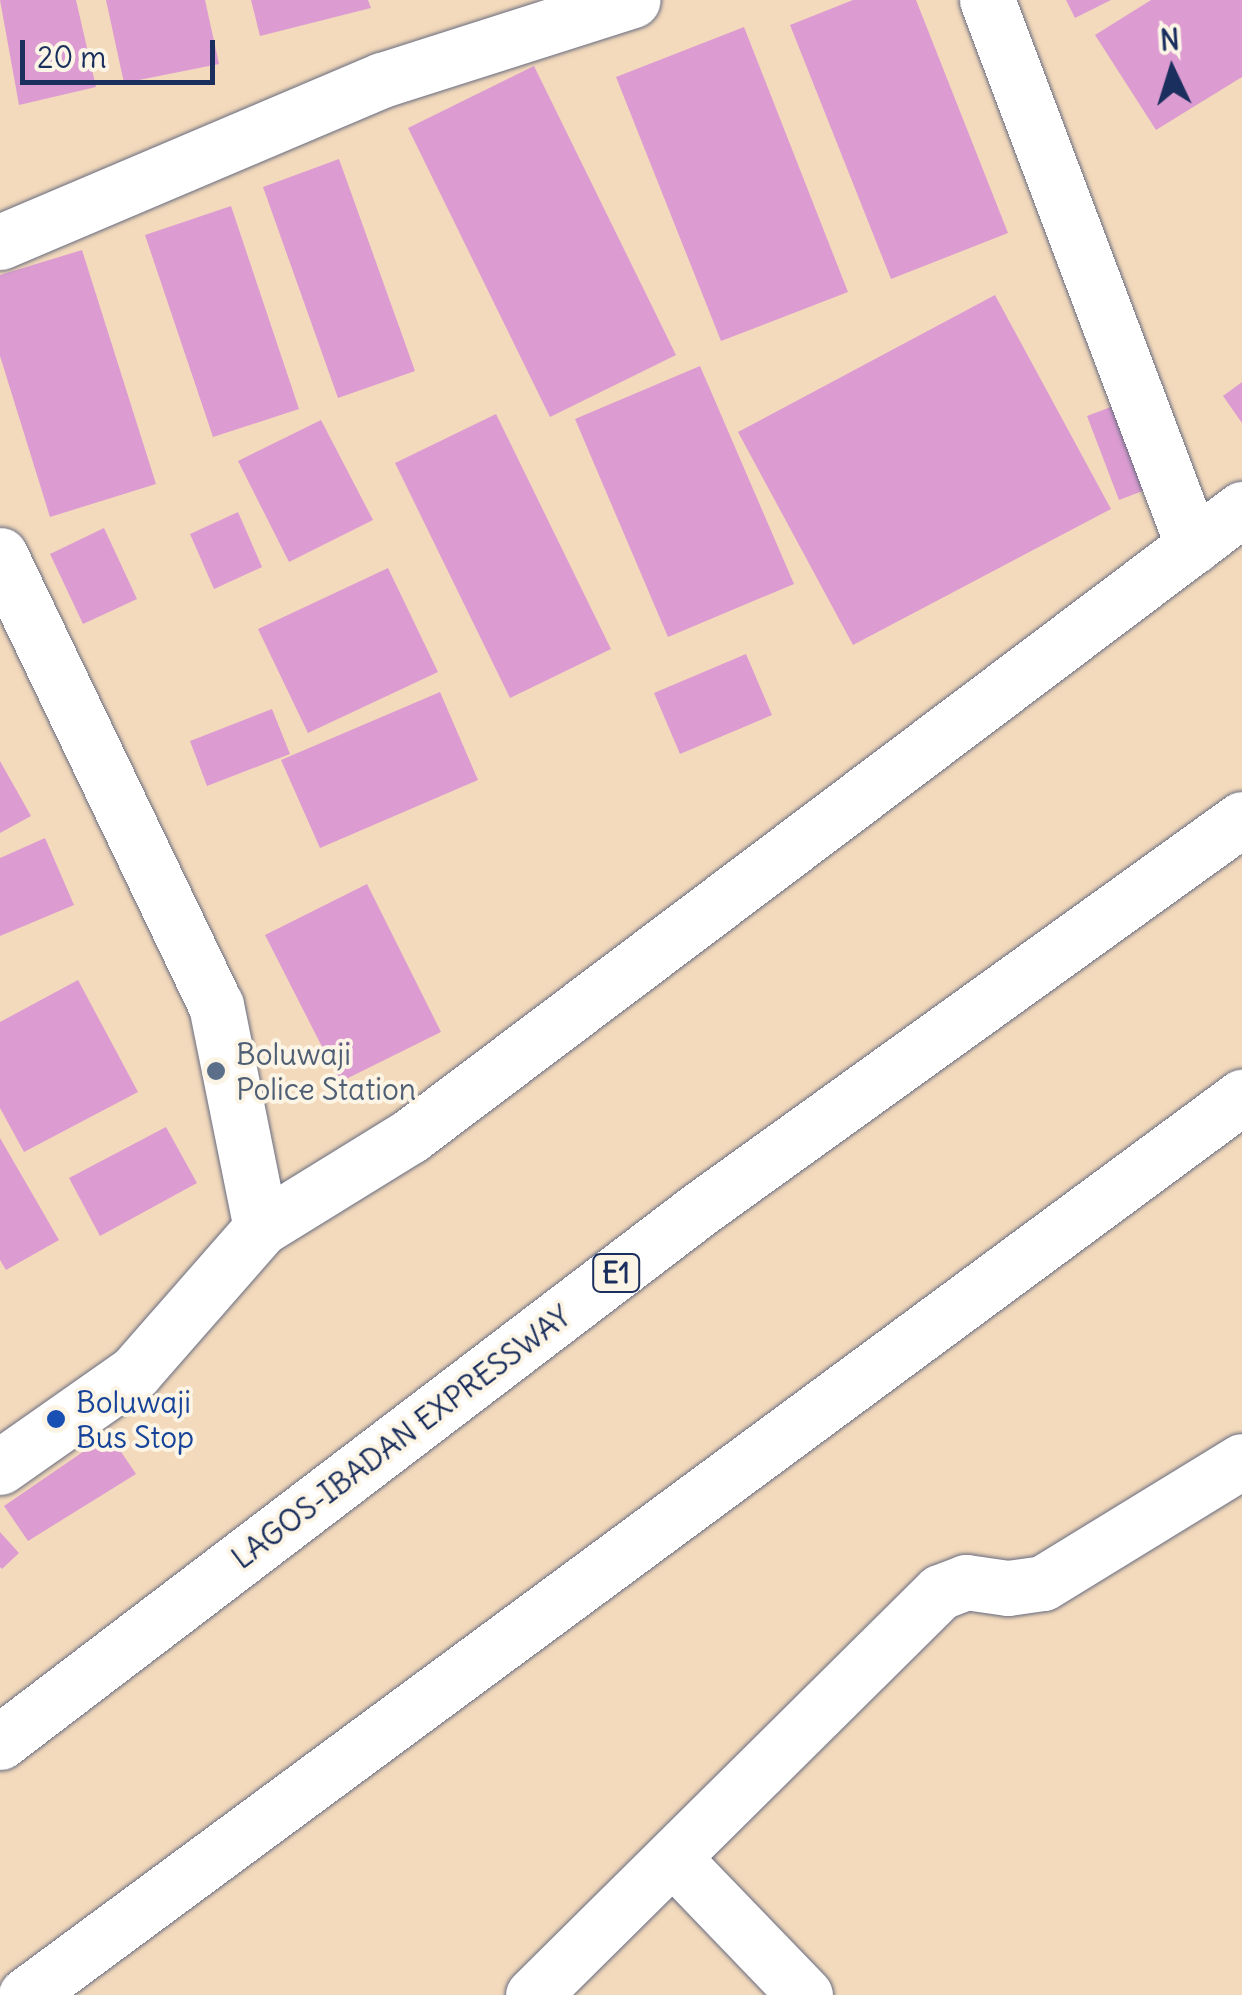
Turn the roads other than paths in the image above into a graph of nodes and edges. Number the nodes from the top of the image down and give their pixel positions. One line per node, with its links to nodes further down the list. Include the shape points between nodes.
1 (633, 0): 3 (main road, via 382,80)
2 (987, 0): 5 (main road)
3 (0, 242)
4 (1242, 510): 5 (main road)
5 (1193, 546): 9 (main road, via 410,1136)
6 (0, 555): 9 (main road, via 216,1005)
7 (1242, 819): 12 (main road, LAGOS-IBADAN EXPRESSWAY / E1, via 701,1208)
8 (1242, 1097): 14 (main road)
9 (261, 1228): 11 (main road, via 134,1372)
10 (1242, 1461): 13 (main road, via 1043,1583 1008,1588 966,1582 940,1592 834,1690)
11 (0, 1467)
12 (0, 1742)
13 (674, 1859): 15 (main road); 16 (main road)
14 (26, 1995)
15 (533, 1995)
16 (805, 1995)

